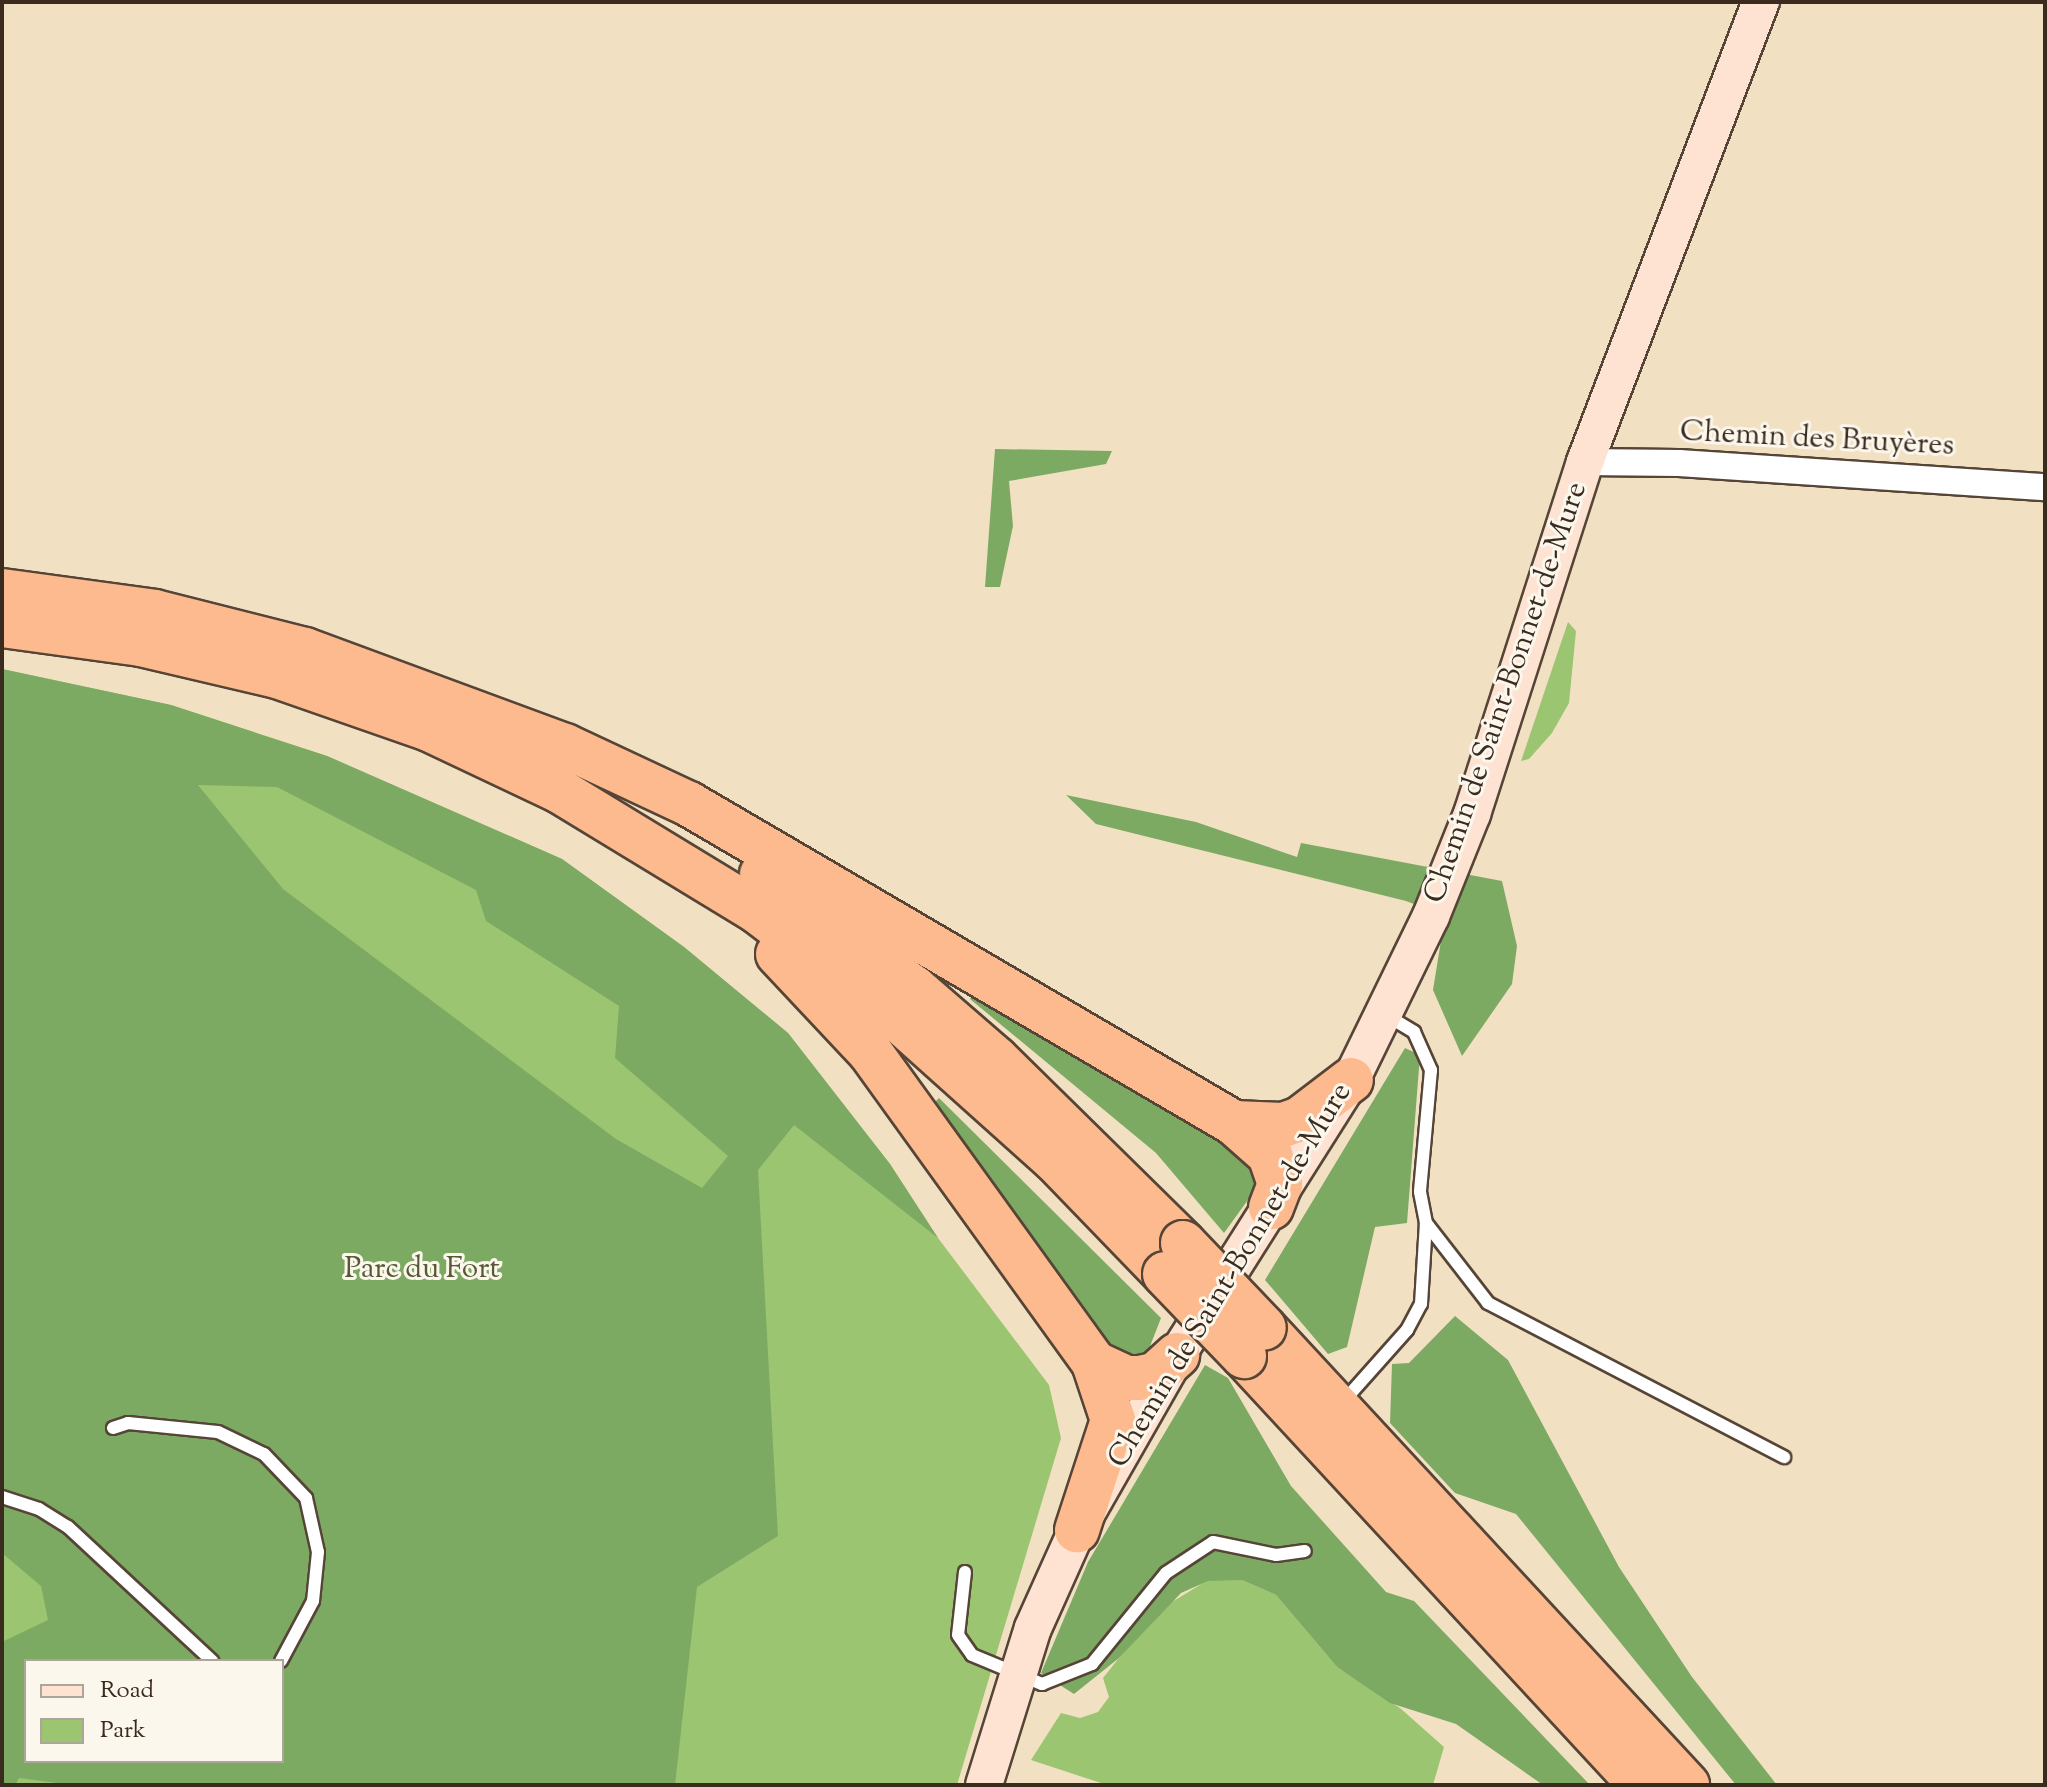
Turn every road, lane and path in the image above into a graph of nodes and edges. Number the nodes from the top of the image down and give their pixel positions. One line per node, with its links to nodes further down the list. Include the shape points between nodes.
1 (1761, 2): 2 (street, Chemin de Saint-Bonnet-de-Mure)
2 (1585, 462): 3 (street, Chemin des Bruyères, via 1679,463); 8 (street, Chemin de Saint-Bonnet-de-Mure, via 1472,814)
3 (2045, 487)
4 (2, 591): 6 (highway, via 101,603 227,629 318,654)
5 (2, 625): 7 (highway, via 168,649 352,700 484,752)
6 (460, 705): 10 (highway, via 565,746 689,804); 13 (highway, via 638,794 835,926 996,1059)
7 (697, 872): 13 (highway, via 819,956 904,1024); 16 (highway, via 870,1052)
8 (1386, 1015): 9 (street, Chemin de Saint-Bonnet-de-Mure); 12 (lane, via 1414,1032 1431,1070 1420,1192)
9 (1351, 1080): 10 (highway, via 1300,1119 1283,1125); 11 (street, Chemin de Saint-Bonnet-de-Mure)
10 (1234, 1123): 11 (highway, via 1270,1155 1280,1184)
11 (1271, 1207): 15 (street, Chemin de Saint-Bonnet-de-Mure)
12 (1426, 1223): 17 (lane, via 1421,1304 1407,1330); 19 (lane, via 1488,1303)
13 (1174, 1259): 14 (highway, bridge)
14 (1254, 1342): 17 (highway); 28 (highway)
15 (1177, 1355): 16 (highway, via 1155,1375 1139,1378 1126,1378); 21 (street, Chemin de Saint-Bonnet-de-Mure)
16 (1094, 1363): 21 (highway, via 1113,1420)
17 (1338, 1408): 29 (highway)
18 (113, 1428): 25 (lane, via 128,1423 218,1432 264,1454 306,1498 318,1552 313,1601)
19 (1784, 1457)
20 (7, 1498): 24 (lane, via 68,1527)
21 (1077, 1530): 26 (street, Chemin de Saint-Bonnet-de-Mure)
22 (1305, 1551): 26 (lane, via 1276,1555 1213,1542 1166,1573 1092,1664 1042,1684)
23 (965, 1572): 26 (lane, via 958,1635 972,1655)
24 (210, 1659)
25 (282, 1659)
26 (1017, 1672): 27 (street, Chemin de Saint-Bonnet-de-Mure)
27 (984, 1785)
28 (1641, 1785)
29 (1687, 1785)

